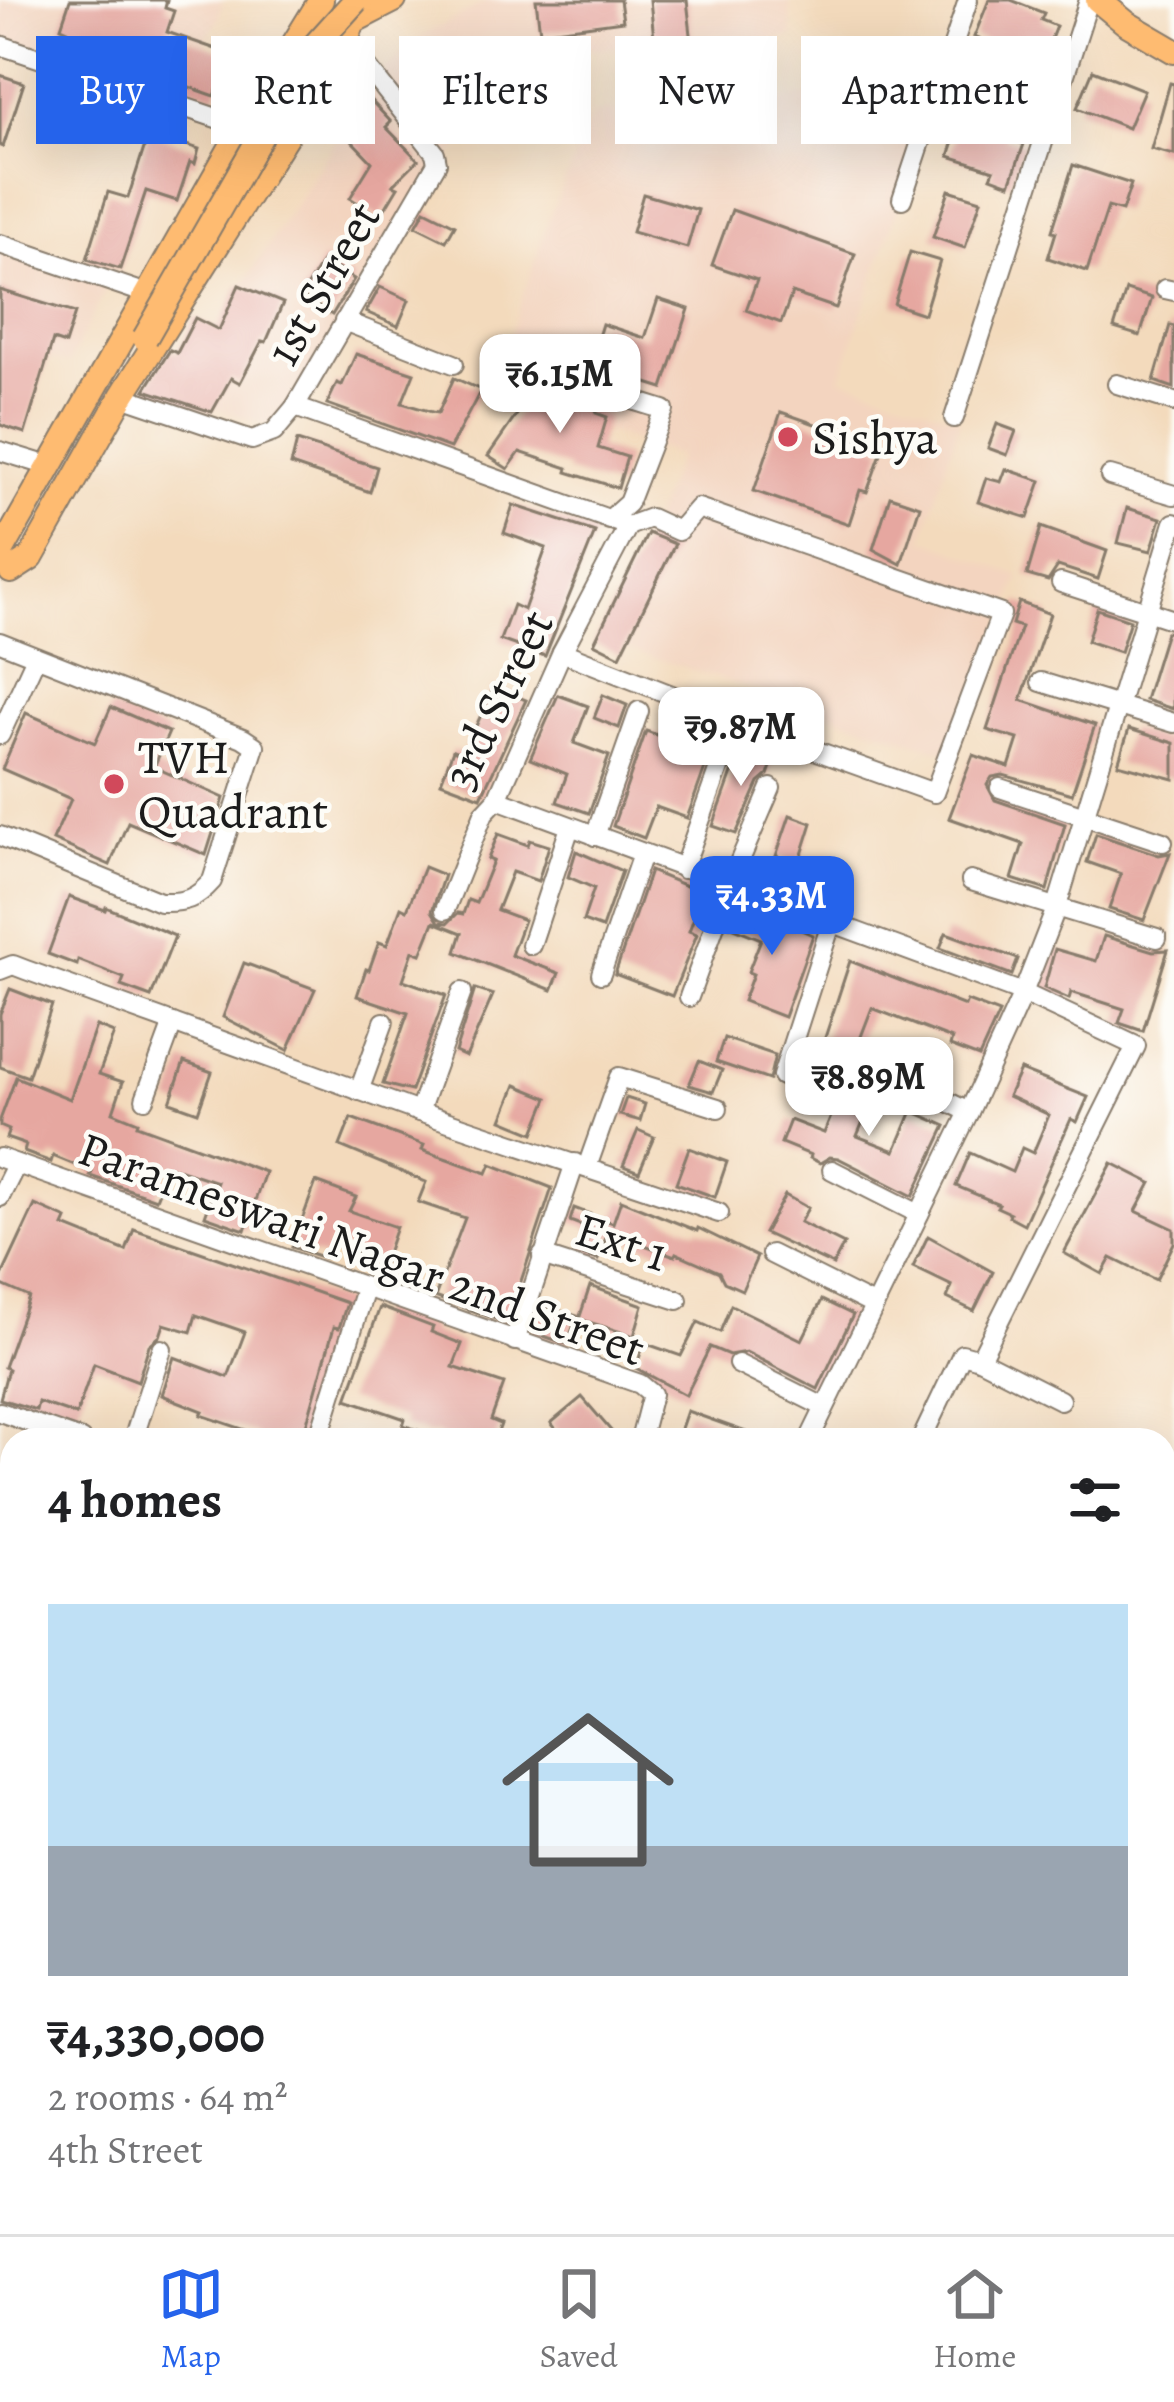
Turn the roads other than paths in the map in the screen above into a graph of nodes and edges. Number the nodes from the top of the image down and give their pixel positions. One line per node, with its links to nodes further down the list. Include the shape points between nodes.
1 (394, 0): 5 (main road)
2 (968, 0): 11 (street)
3 (1093, 0): 8 (main road); 21 (street)
4 (315, 10): 5 (main road); 6 (main road)
5 (355, 15): 14 (street, 1st Street, via 437,163); 18 (main road); 28 (main road, bridge, via 308,52)
6 (299, 36)
7 (0, 46): 9 (street)
8 (1174, 51)
9 (211, 116)
10 (234, 144): 13 (main road)
11 (902, 199)
12 (0, 244): 13 (street)
13 (150, 295): 23 (main road)
14 (344, 321): 15 (street); 20 (street, 1st Street)
15 (454, 364)
16 (526, 367): 26 (street, 3rd Street, via 664,410)
17 (1118, 384): 19 (street)
18 (122, 396): 20 (street, 1st Street, via 252,440 274,432); 28 (main road, via 31,558)
19 (1174, 402)
20 (296, 407): 26 (street)
21 (954, 418)
22 (0, 451): 23 (street)
23 (49, 466): 28 (main road)
24 (1111, 476): 25 (street)
25 (1174, 495)
26 (618, 523): 33 (street, 3rd Street); 33 (street, via 650,518 678,531 698,508 1001,614 934,793)
27 (1174, 523): 30 (street)
28 (9, 566)
29 (1061, 583): 30 (street)
30 (1148, 611): 31 (street); 36 (street)
31 (1174, 620)
32 (0, 642): 34 (street)
33 (562, 652): 43 (street, 3rd Street)
34 (36, 657): 38 (street); 46 (street, via 250,741 255,753 212,881 182,903 160,902)
35 (1041, 682): 36 (street)
36 (1117, 706): 39 (street); 44 (street)
37 (639, 711): 47 (street)
38 (2, 723)
39 (1174, 723)
40 (723, 757): 50 (street)
41 (771, 788): 52 (street)
42 (1000, 788): 44 (street)
43 (497, 799): 45 (street); 54 (street, 3rd Street)
44 (1082, 816): 48 (street); 53 (street)
45 (570, 826): 47 (street); 57 (street)
46 (0, 836)
47 (595, 836): 49 (street)
48 (1163, 842)
49 (642, 854): 50 (street); 59 (street)
50 (683, 869): 52 (street)
51 (971, 881): 53 (street)
52 (729, 886): 55 (street); 62 (street)
53 (1057, 906): 56 (street); 61 (street)
54 (446, 910)
55 (831, 924): 61 (street); 66 (street)
56 (1157, 938)
57 (531, 945)
58 (2, 969): 64 (street, via 26,970)
59 (601, 974)
60 (462, 992): 70 (street)
61 (1023, 993): 71 (street); 85 (street, via 1131,1041 1136,1052)
62 (688, 998)
63 (384, 1022): 67 (street)
64 (172, 1023): 67 (street); 68 (street)
65 (880, 1069): 71 (street)
66 (782, 1076)
67 (359, 1091): 70 (street)
68 (146, 1100)
69 (718, 1108): 73 (street, via 620,1077)
70 (418, 1112): 73 (street)
71 (969, 1112): 77 (street)
72 (8, 1161): 75 (street); 80 (street, Parameswari Nagar 2nd Street)
73 (581, 1165): 76 (street); 79 (street)
74 (832, 1170): 77 (street)
75 (0, 1197)
76 (719, 1214)
77 (920, 1214): 82 (street)
78 (771, 1254): 82 (street)
79 (542, 1256): 81 (street, Ext 1); 83 (street)
80 (365, 1288): 83 (street, Parameswari Nagar 2nd Street); 90 (street)
81 (678, 1300)
82 (873, 1305): 88 (street)
83 (514, 1341): 91 (street, Parameswari Nagar 2nd Street, via 647,1388)
84 (163, 1349): 89 (street)
85 (979, 1359): 87 (street); 93 (street, via 962,1354)
86 (738, 1364): 88 (street)
87 (1060, 1400)
88 (824, 1407): 92 (street)
89 (137, 1428)
90 (321, 1428)
91 (644, 1428)
92 (814, 1428)
93 (927, 1428)

